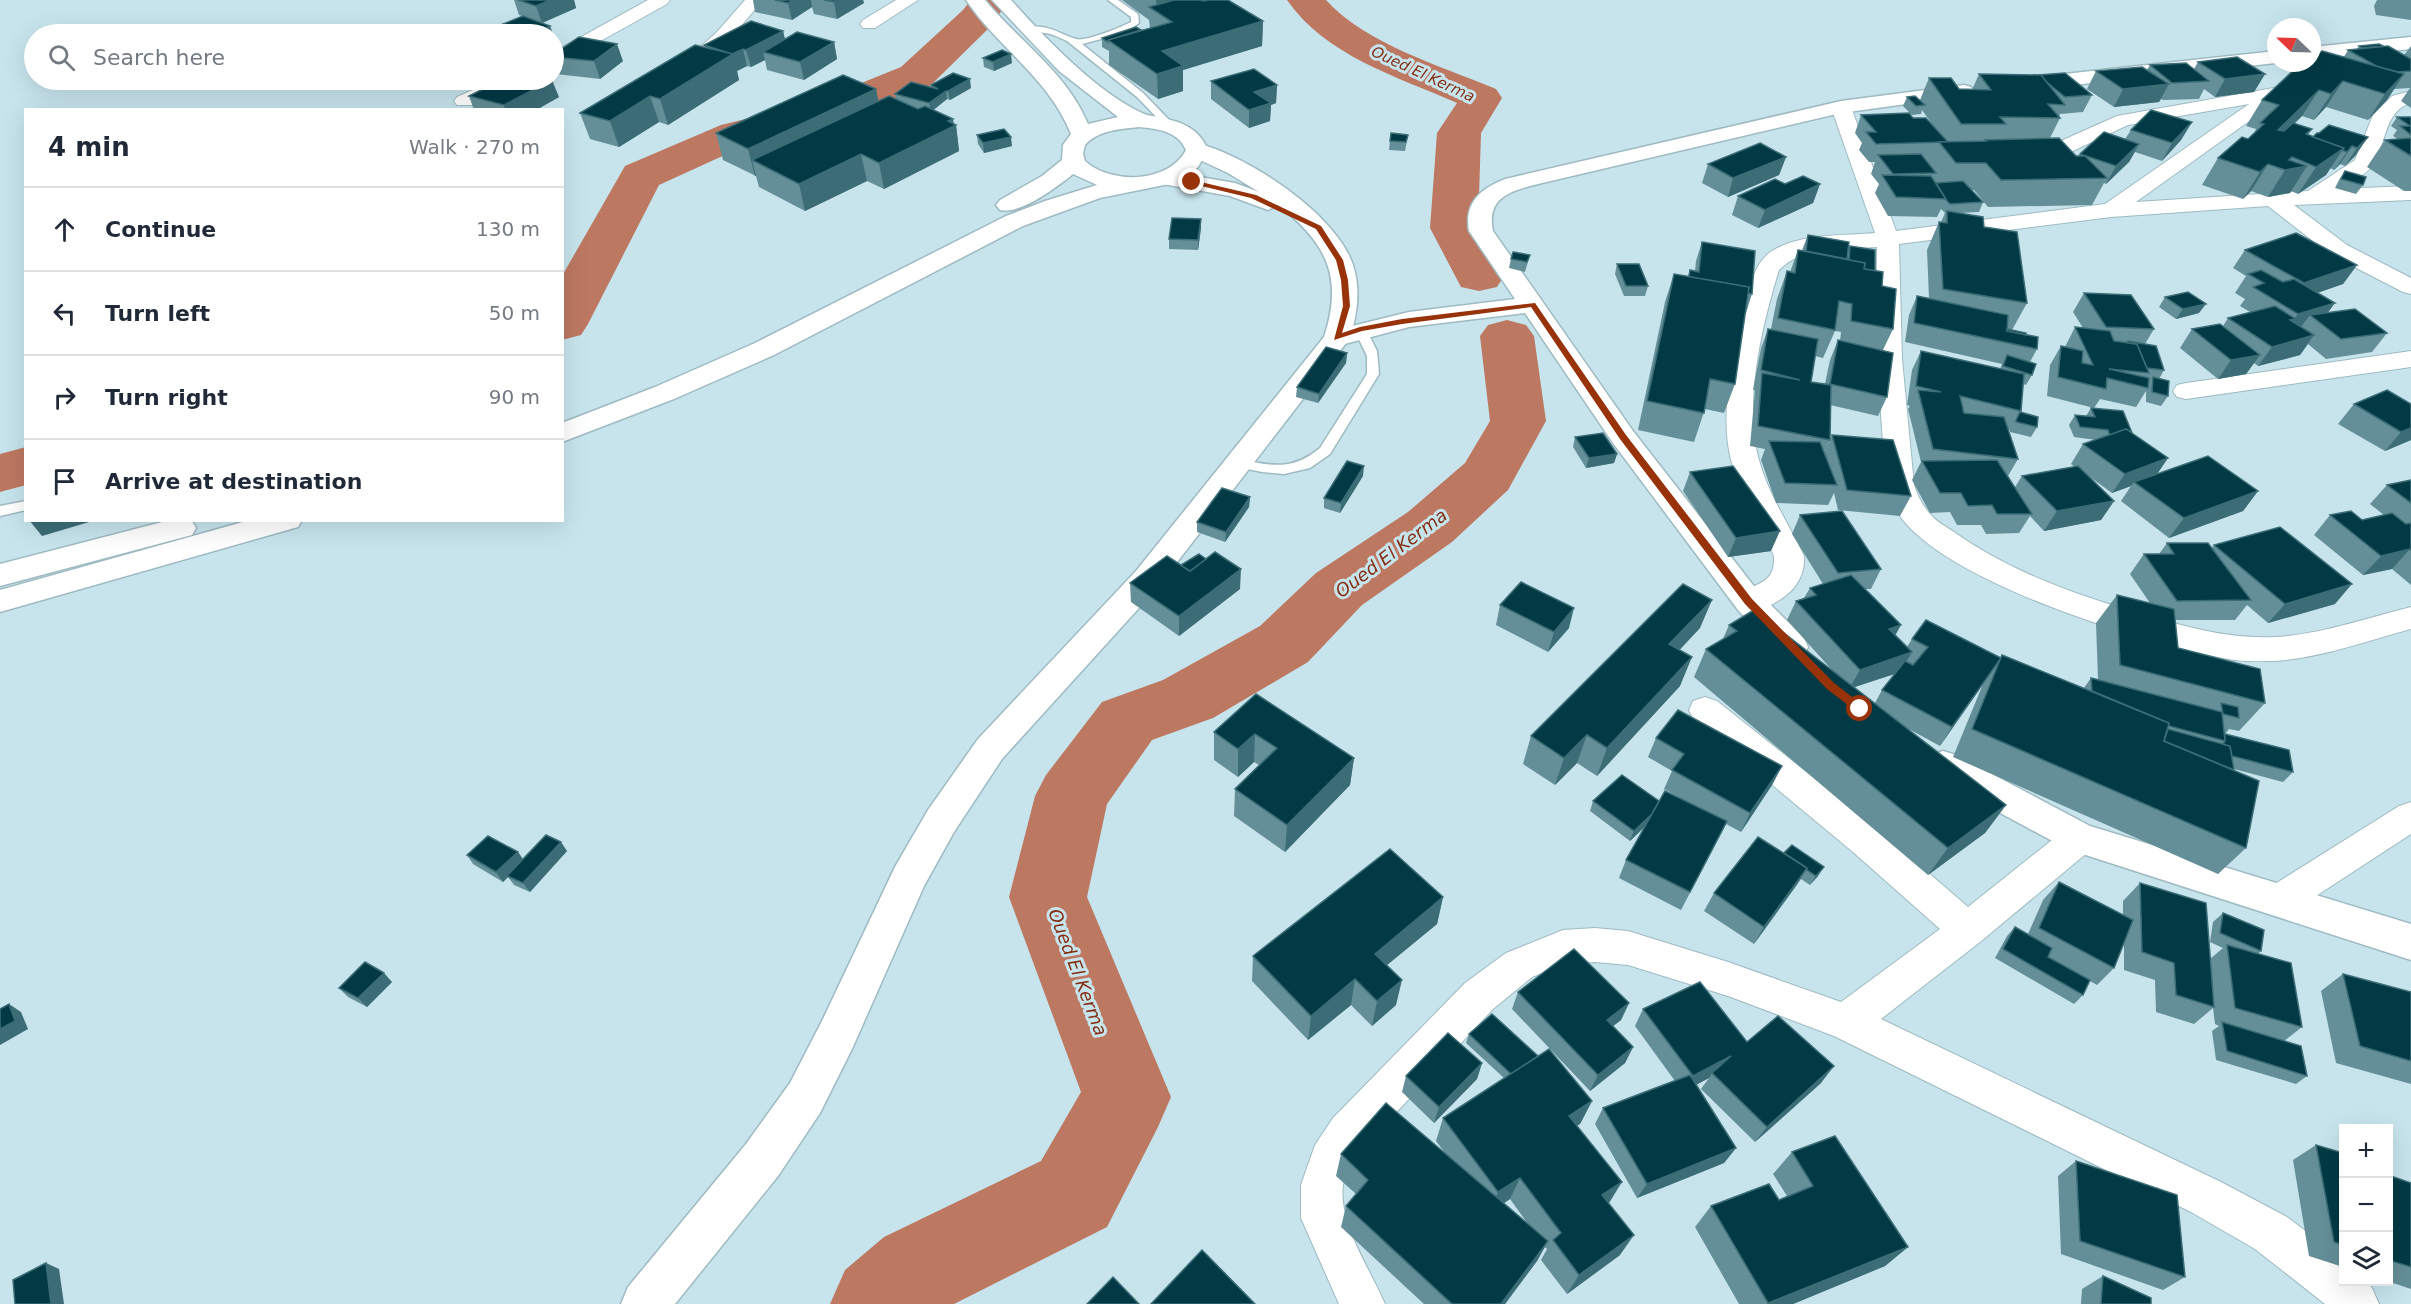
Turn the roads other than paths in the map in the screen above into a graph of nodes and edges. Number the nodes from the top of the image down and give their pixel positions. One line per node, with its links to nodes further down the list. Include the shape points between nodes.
1 (661, 0): 12 (street)
2 (754, 0): 15 (street, via 712,48)
3 (909, 0): 7 (street)
4 (975, 0): 22 (main road, via 990,21 1063,94)
5 (1001, 0): 8 (main road)
6 (1112, 0): 9 (lane, via 1132,13 1135,23 1120,32)
7 (869, 24)
8 (1030, 30): 9 (lane, via 1057,33); 20 (main road, via 1084,84)
9 (1075, 43): 21 (lane, via 1140,95)
10 (2411, 43): 11 (main road)
11 (2334, 51): 14 (street)
12 (564, 53)
13 (2267, 58): 19 (main road)
14 (2321, 60)
15 (675, 75)
16 (488, 90): 18 (street)
17 (2396, 96): 27 (street, via 2379,119)
18 (464, 101)
19 (1841, 107): 29 (street); 39 (main road, via 1527,180 1493,193 1479,211 1478,221)
20 (1140, 121): 21 (main road); 22 (main road, via 1107,124)
21 (1169, 125): 23 (main road, via 1189,136)
22 (1082, 136): 25 (main road, via 1071,151)
23 (1197, 150): 30 (main road, via 1189,166); 36 (main road, via 1248,174)
24 (2387, 160): 27 (street)
25 (1074, 162): 31 (main road, via 1100,179); 43 (main road, via 1019,199 779,319)
26 (2007, 163): 35 (street, via 2054,152 2124,120 2286,87)
27 (2364, 163): 33 (street)
28 (1884, 168): 29 (street)
29 (1861, 169): 37 (street)
30 (1166, 178): 31 (main road); 36 (main road, via 1235,190)
31 (1133, 183): 44 (main road, via 1081,196 1019,219 740,360)
32 (2411, 193): 33 (street)
33 (2313, 197): 34 (street)
34 (2272, 199): 35 (street); 38 (street, via 2339,250)
35 (2111, 210): 37 (street)
36 (1318, 228): 40 (main road, via 1339,260 1345,280)
37 (1888, 239): 52 (street, via 1808,245 1780,256 1768,268 1740,399 1740,428 1744,457 1790,565 1778,587); 53 (street, via 1889,359 1900,484 1908,506 1922,524 1967,556 2032,588 2108,616 2231,648 2275,649 2318,642)
38 (2411, 287)
39 (1533, 304): 40 (main road); 52 (main road, via 1623,437)
40 (1348, 334): 45 (main road); 45 (lane, via 1371,346 1375,366 1325,451 1299,468 1279,470)
41 (2411, 359): 42 (street)
42 (2186, 391)
43 (564, 410)
44 (564, 432)
45 (1238, 463): 63 (main road, via 1147,579 990,749 941,820 908,879 805,1098 762,1160)
46 (24, 505): 47 (lane)
47 (0, 511)
48 (199, 522): 50 (main road)
49 (280, 522): 51 (main road)
50 (0, 575)
51 (0, 601)
52 (1749, 602): 54 (main road)
53 (2411, 618)
54 (1816, 672)
55 (1705, 710): 60 (street, via 1866,841)
56 (1918, 749): 58 (main road, via 2035,816)
57 (2411, 816): 59 (street)
58 (2080, 837): 59 (main road); 60 (street)
59 (2280, 900): 61 (main road)
60 (1967, 930): 62 (street)
61 (2411, 942)
62 (1846, 1022): 64 (street, via 1628,948 1563,947 1519,965 1479,996 1348,1132 1330,1160 1322,1185 1323,1218); 65 (street, via 2186,1187 2271,1233 2334,1281)
63 (645, 1304)
64 (1362, 1304)
65 (2356, 1304)

